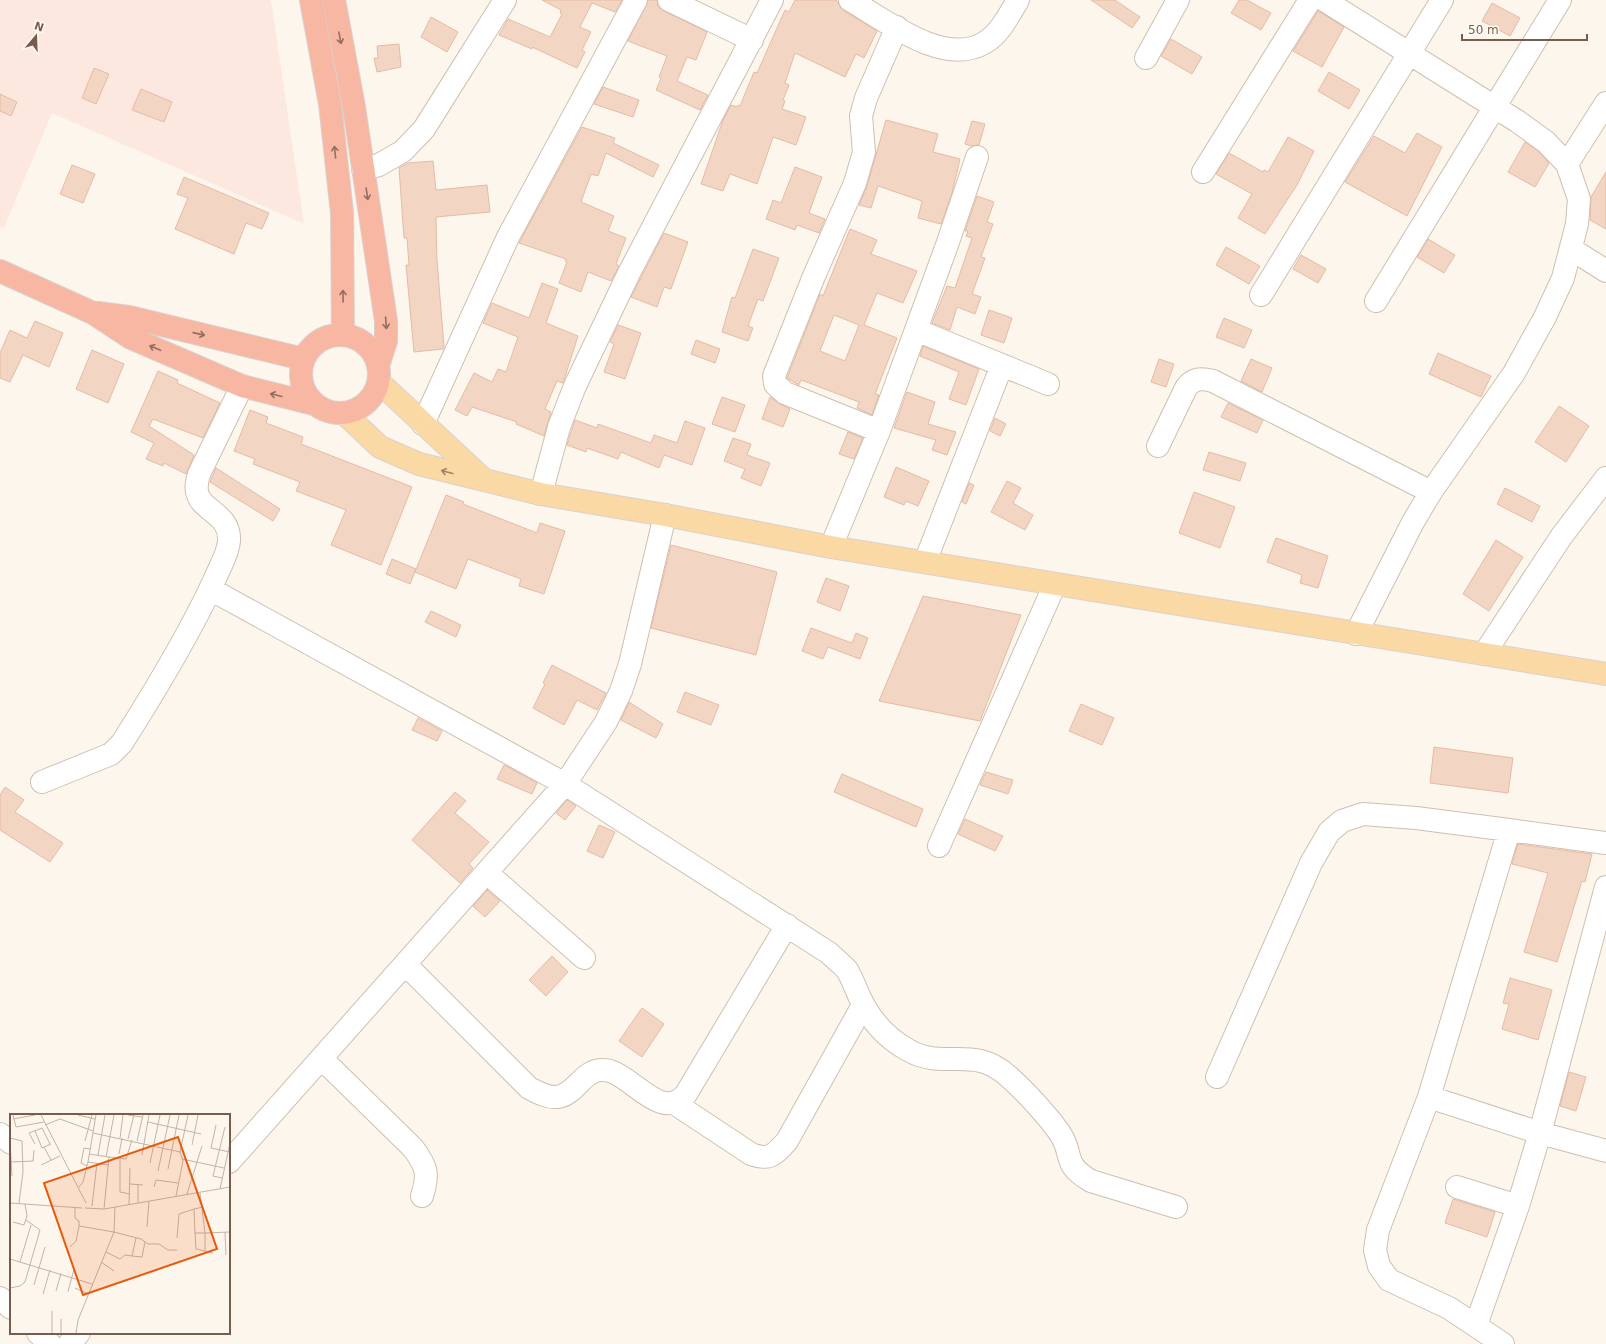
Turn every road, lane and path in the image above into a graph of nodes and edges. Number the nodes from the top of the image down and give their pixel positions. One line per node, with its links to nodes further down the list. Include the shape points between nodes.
1 (311, 0): 31 (highway, one-way to 1, via 342,213 330,104)
2 (334, 0): 22 (highway, one-way to 22)
3 (505, 0): 22 (street, via 424,129 403,151 379,165)
4 (636, 0): 39 (street, via 508,237)
5 (669, 0): 15 (street)
6 (772, 0): 15 (street)
7 (850, 0): 14 (street)
8 (1018, 0): 14 (street, via 1001,27 984,43 966,50 929,46)
9 (1178, 0): 17 (street)
10 (1310, 0): 23 (street)
11 (1324, 0): 16 (street)
12 (1442, 0): 16 (street)
13 (1560, 0): 19 (street)
14 (897, 28): 40 (street, via 866,98 861,116 864,152 855,183 774,376 775,384 785,393)
15 (752, 40): 45 (street, via 629,273 575,386 559,427)
16 (1410, 54): 19 (street); 27 (street)
17 (1146, 58)
18 (1606, 103): 21 (street)
19 (1495, 108): 21 (street, via 1546,142); 28 (street)
20 (977, 157): 30 (street)
21 (1567, 164): 24 (street, via 1579,199)
22 (363, 169): 34 (highway, one-way to 34, via 386,321 386,341)
23 (1203, 172)
24 (1571, 249): 26 (street); 44 (street, via 1563,278 1514,373)
25 (0, 271): 29 (highway)
26 (1606, 271)
27 (1262, 295)
28 (1376, 301)
29 (93, 313): 32 (highway, one-way to 32, via 129,317); 36 (highway, one-way to 29, via 132,338)
30 (916, 330): 33 (street); 40 (street)
31 (343, 335): 32 (highway, via 327,337 312,345); 34 (highway, via 359,340 372,351)
32 (303, 359): 37 (highway, via 300,375 302,386)
33 (1002, 365): 35 (street); 48 (street)
34 (379, 374): 38 (highway, via 372,397 360,409); 39 (main road)
35 (1048, 384)
36 (242, 386): 37 (highway, one-way to 36); 50 (street, via 196,485 198,497 226,524 229,533 227,552)
37 (314, 404): 38 (highway, via 328,412)
38 (345, 414): 43 (main road, one-way to 38, via 419,464 380,447)
39 (423, 424): 43 (main road)
40 (879, 431): 47 (street)
41 (1158, 446): 44 (street, via 1190,382 1204,379 1213,381)
42 (1606, 478): 52 (street, via 1562,537)
43 (485, 482): 45 (main road)
44 (1431, 492): 51 (street)
45 (541, 494): 46 (main road)
46 (665, 515): 47 (main road); 55 (street, via 630,664 621,691 606,722)
47 (831, 547): 48 (main road)
48 (925, 562): 49 (main road)
49 (1055, 584): 51 (main road); 58 (street)
50 (210, 590): 54 (street, via 183,641 122,743 111,754); 55 (street)
51 (1356, 634): 52 (main road)
52 (1484, 654): 53 (main road)
53 (1606, 674)
54 (42, 782)
55 (566, 784): 59 (street); 61 (street)
56 (1509, 830): 57 (street); 66 (street, via 1363,814 1342,821 1329,832 1311,863); 67 (street)
57 (1606, 843)
58 (939, 846)
59 (487, 873): 62 (street); 63 (street)
60 (1606, 887): 69 (street)
61 (787, 925): 64 (street, via 830,953 847,971); 68 (street, via 686,1094)
62 (584, 958)
63 (406, 965): 65 (street); 68 (street, via 529,1088 543,1095 557,1097 564,1095 589,1074 602,1070 612,1072 654,1099 666,1104)
64 (863, 1005): 68 (street, via 787,1141 770,1157 762,1158 751,1154); 76 (street, via 876,1026 910,1051 939,1060 968,1058 985,1061 1008,1076 1061,1134 1071,1165 1079,1174 1091,1181)
65 (322, 1059): 73 (street); 75 (street, via 413,1148 426,1169 427,1180)
66 (1217, 1077)
67 (1429, 1097): 69 (street); 80 (street, via 1378,1230 1375,1250 1379,1266 1389,1280 1449,1308)
68 (674, 1103)
69 (1540, 1133): 72 (street); 77 (street)
70 (0, 1134): 71 (street)
71 (10, 1142)
72 (1606, 1152)
73 (230, 1161)
74 (1457, 1187): 77 (street)
75 (422, 1196)
76 (1176, 1206)
77 (1518, 1206): 80 (street)
78 (0, 1298): 79 (street)
79 (10, 1307)
80 (1476, 1325): 85 (street)
81 (39, 1334): 83 (street)
82 (78, 1334): 84 (street)
83 (50, 1344)
84 (69, 1344)
85 (1503, 1344)

